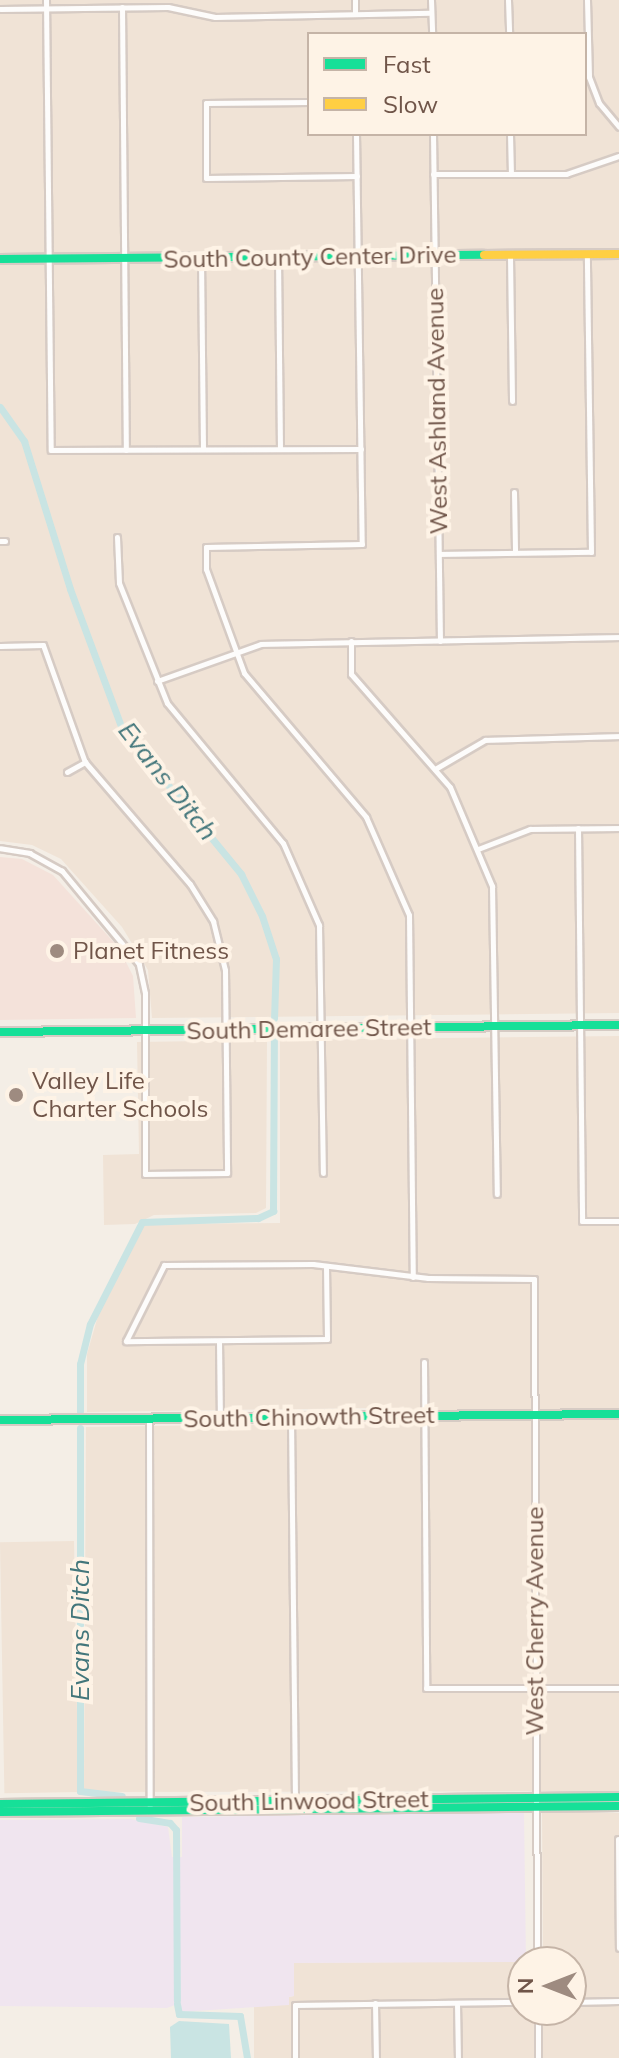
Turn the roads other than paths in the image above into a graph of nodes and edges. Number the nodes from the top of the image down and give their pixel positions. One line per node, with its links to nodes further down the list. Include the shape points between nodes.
1 (46, 0): 8 (street)
2 (355, 0): 10 (street)
3 (431, 0): 9 (street)
4 (508, 0): 12 (street)
5 (587, 0): 14 (street, via 589,77 599,103)
6 (122, 7): 8 (street); 10 (street, via 168,7 215,17); 31 (street)
7 (0, 9): 8 (street)
8 (46, 9): 30 (street)
9 (431, 13): 10 (street); 11 (street)
10 (355, 14)
11 (432, 32)
12 (509, 32)
13 (307, 102): 21 (street, via 206,103 206,178)
14 (619, 127)
15 (356, 136): 21 (street)
16 (433, 136): 19 (street, West Ashland Avenue)
17 (510, 136): 20 (street)
18 (619, 156): 20 (street, via 578,172)
19 (433, 174): 20 (street); 25 (street, West Ashland Avenue)
20 (511, 174)
21 (357, 176): 24 (street)
22 (619, 254): 23 (street, South County Center Drive)
23 (587, 255): 26 (street, South County Center Drive); 39 (street, via 591,552)
24 (358, 256): 25 (street, South County Center Drive); 28 (street, South County Center Drive); 35 (street)
25 (434, 256): 26 (street, South County Center Drive); 40 (street, West Ashland Avenue)
26 (510, 256): 32 (street)
27 (201, 258): 28 (street, South County Center Drive); 31 (street, South County Center Drive); 33 (street)
28 (278, 258): 34 (street)
29 (0, 259): 30 (street, South County Center Drive)
30 (49, 259): 31 (street, South County Center Drive); 36 (street, via 51,450)
31 (125, 259): 36 (street)
32 (512, 401)
33 (203, 449): 34 (street); 36 (street)
34 (280, 449): 35 (street)
35 (361, 449): 45 (street, via 362,544 206,547 208,580)
36 (126, 450)
37 (514, 492): 39 (street)
38 (117, 537): 46 (street, via 119,583)
39 (515, 552): 40 (street)
40 (439, 554): 43 (street, West Ashland Avenue)
41 (619, 637): 43 (street)
42 (351, 641): 43 (street); 45 (street, via 261,644); 49 (street, via 351,674)
43 (440, 641)
44 (0, 646): 48 (street, via 43,645)
45 (235, 651): 46 (street); 58 (street, via 250,682 371,825 409,915)
46 (157, 681): 59 (street, via 181,726 273,830 292,861 321,936)
47 (619, 736): 49 (street, via 485,740)
48 (85, 762): 50 (street); 61 (street, via 208,911 222,946)
49 (435, 769): 54 (street, via 456,799)
50 (67, 772)
51 (578, 828): 52 (street); 54 (street, via 517,832); 56 (street)
52 (619, 828)
53 (0, 848): 60 (street, via 52,863 128,945 143,979)
54 (478, 849): 57 (street, via 495,908)
55 (619, 1025): 56 (street, South Demaree Street)
56 (582, 1026): 57 (street, South Demaree Street); 65 (street, via 582,1221)
57 (496, 1027): 58 (street, South Demaree Street); 64 (street)
58 (413, 1028): 59 (street, South Demaree Street); 67 (street)
59 (322, 1029): 61 (street, South Demaree Street); 63 (street)
60 (145, 1030): 61 (street, South Demaree Street); 61 (street, via 145,1174 227,1173); 62 (street, South Demaree Street)
61 (226, 1030)
62 (0, 1032)
63 (323, 1173)
64 (497, 1194)
65 (619, 1221)
66 (326, 1266): 67 (street); 68 (street, via 327,1339); 68 (street, via 164,1265 126,1341)
67 (413, 1277): 70 (street, West Cherry Avenue, via 534,1279)
68 (219, 1341): 74 (street)
69 (424, 1362): 72 (street)
70 (534, 1414): 71 (street, South Chinowth Street); 72 (street, South Chinowth Street); 78 (street, West Cherry Avenue)
71 (619, 1414)
72 (424, 1416): 73 (street, South Chinowth Street); 78 (street, via 426,1688)
73 (291, 1417): 74 (street, South Chinowth Street); 82 (street)
74 (220, 1418): 75 (street, South Chinowth Street)
75 (149, 1419): 76 (street, South Chinowth Street); 83 (street)
76 (0, 1420)
77 (619, 1688): 78 (street)
78 (535, 1689): 80 (street, West Cherry Avenue)
79 (619, 1797): 80 (street, South Linwood Street)
80 (536, 1802): 82 (street, South Linwood Street); 84 (street, South Linwood Street); 87 (street, West Cherry Avenue)
81 (0, 1804): 83 (street, South Linwood Street)
82 (294, 1805): 83 (street, South Linwood Street)
83 (150, 1806): 85 (street, South Linwood Street)
84 (619, 1806)
85 (0, 1812)
86 (618, 1839): 88 (street)
87 (537, 1946)
88 (619, 1948)
89 (619, 2001): 91 (street)
90 (507, 2002): 93 (street)
91 (587, 2002)
92 (375, 2003): 93 (street); 95 (street, via 295,2005); 96 (street)
93 (457, 2003): 97 (street)
94 (538, 2026): 98 (street)
95 (295, 2058)
96 (376, 2058)
97 (458, 2058)
98 (538, 2058)

